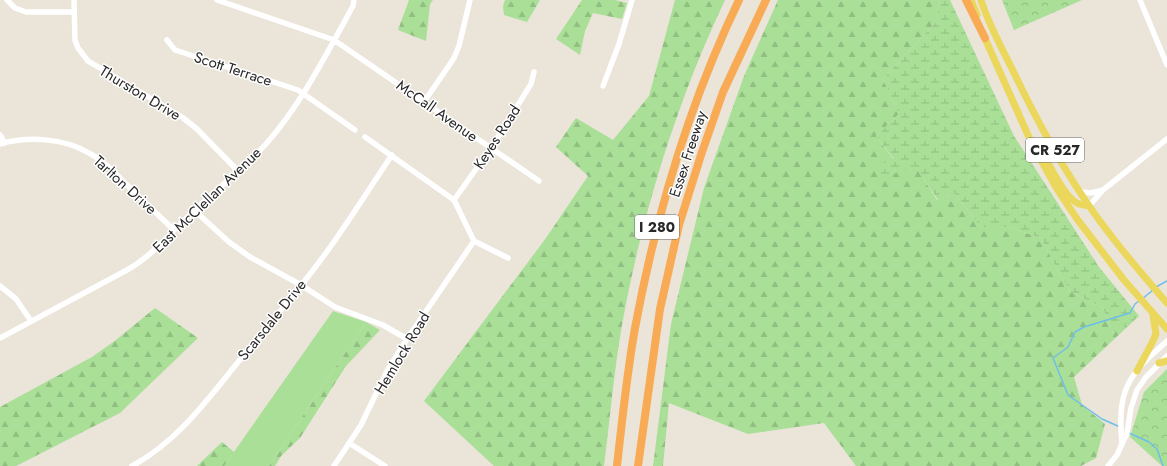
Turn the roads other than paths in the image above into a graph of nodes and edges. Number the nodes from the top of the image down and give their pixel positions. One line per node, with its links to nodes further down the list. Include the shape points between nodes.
1 (8, 0): 14 (street, via 15,8 26,12)
2 (74, 0): 14 (street, Thurston Drive)
3 (216, 0): 18 (street, McCall Avenue)
4 (354, 0): 18 (street, East McClellan Avenue)
5 (470, 0): 23 (street, via 454,58)
6 (632, 0): 21 (street)
7 (736, 0): 15 (highway)
8 (739, 0): 15 (highway, Essex Freeway / I 280)
9 (766, 0): 61 (highway, Essex Freeway / I 280, via 723,92 679,225 660,309)
10 (966, 0): 16 (highway)
11 (971, 0): 16 (main road, CR 527)
12 (981, 0): 35 (main road, CR 527, via 1024,94 1054,150)
13 (1140, 0): 19 (street)
14 (74, 12): 32 (street, Thurston Drive, via 78,48 88,61 182,117)
15 (724, 30): 60 (highway, Essex Freeway / I 280, via 680,147 649,259 635,330)
16 (985, 38): 24 (main road, CR 527)
17 (167, 40): 22 (street, Scott Terrace, via 175,50 298,90)
18 (334, 40): 22 (street, East McClellan Avenue); 23 (street, McCall Avenue)
19 (1167, 65)
20 (534, 72): 30 (street, Keyes Road, via 531,84)
21 (603, 86)
22 (302, 94): 25 (street, Scott Terrace); 32 (street, East McClellan Avenue, via 265,145)
23 (424, 102): 30 (street, McCall Avenue)
24 (1020, 117): 37 (main road, via 1064,189 1071,198); 45 (main road, CR 527, via 1032,144 1065,201 1102,253)
25 (355, 130)
26 (0, 135): 29 (street)
27 (365, 137): 31 (street)
28 (1167, 139): 34 (street)
29 (2, 144): 39 (street, Tarlton Drive, via 28,140 56,142 88,152 116,174)
30 (491, 148): 33 (street, McCall Avenue); 36 (street, Keyes Road)
31 (392, 155): 36 (street); 42 (street, Scarsdale Drive)
32 (238, 171): 38 (street, East McClellan Avenue)
33 (539, 181)
34 (1103, 190): 35 (street); 37 (street)
35 (1081, 192): 37 (main road, CR 527)
36 (454, 200): 40 (street)
37 (1089, 206): 44 (main road, CR 527, via 1108,233)
38 (194, 210): 39 (street, East McClellan Avenue); 42 (street, via 229,242 250,257)
39 (174, 230): 46 (street, East McClellan Avenue, via 140,264)
40 (474, 242): 41 (street); 49 (street, Hemlock Road)
41 (508, 258)
42 (301, 285): 49 (street, via 336,307 384,324); 57 (street, Scarsdale Drive, via 182,428 145,459)
43 (0, 286): 46 (street, via 16,299)
44 (1167, 303)
45 (1153, 313): 47 (main road, CR 527); 54 (main road, via 1156,334)
46 (31, 321): 48 (street, East McClellan Avenue)
47 (1167, 329)
48 (0, 338)
49 (407, 339): 55 (street, Hemlock Road)
50 (1167, 341): 54 (street)
51 (1167, 356): 53 (street)
52 (1167, 361): 53 (main road)
53 (1159, 363): 56 (street, via 1137,390 1131,408 1128,433)
54 (1137, 371): 56 (street, via 1123,396)
55 (349, 443): 58 (street, Hemlock Road); 59 (street)
56 (1122, 445): 62 (street)
57 (132, 466)
58 (334, 466)
59 (385, 466)
60 (617, 466)
61 (638, 466)
62 (1108, 466)

